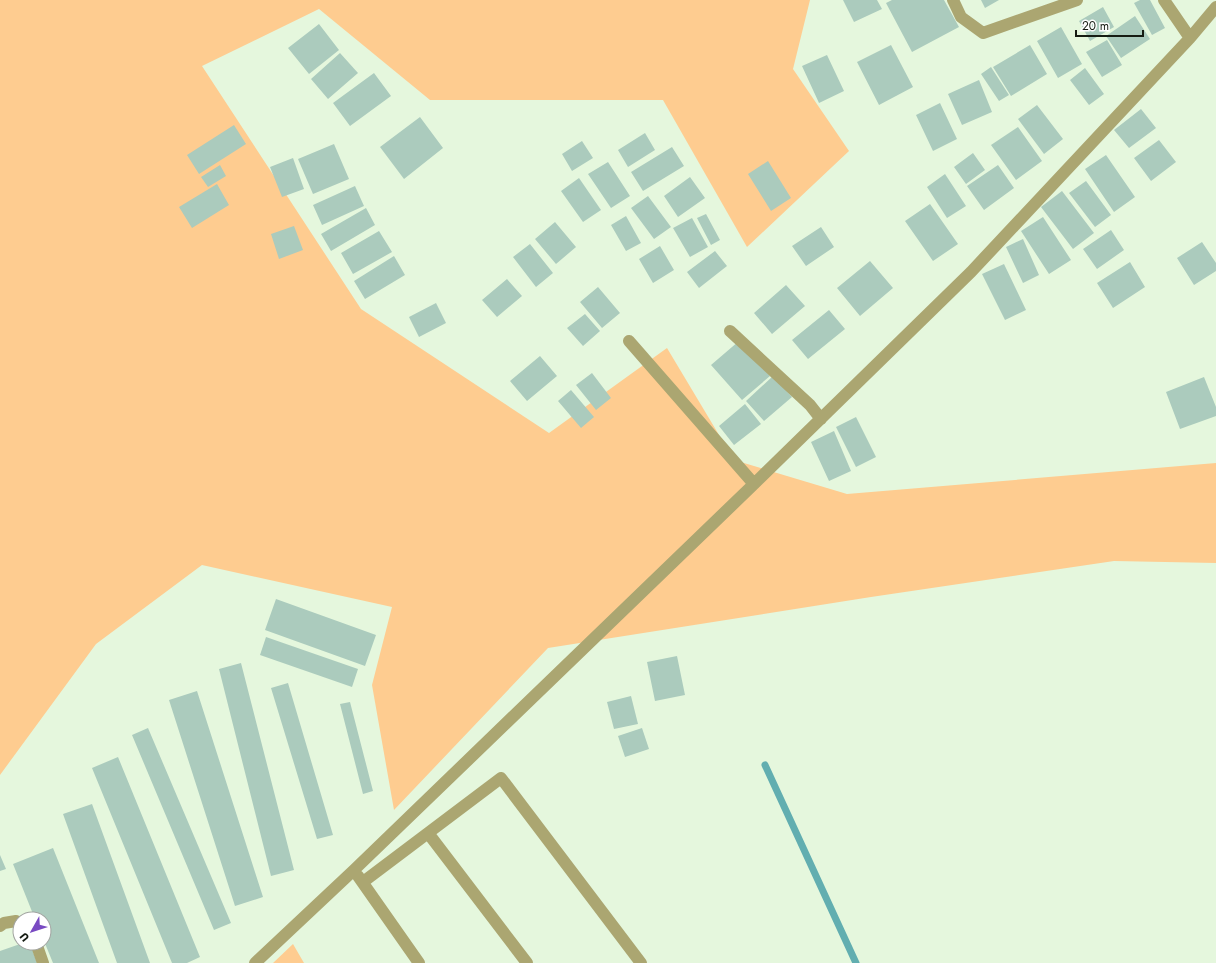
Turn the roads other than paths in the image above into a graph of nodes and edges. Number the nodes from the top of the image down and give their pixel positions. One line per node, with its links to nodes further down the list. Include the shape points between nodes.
1 (953, 0): 2 (street, via 961,17 983,32)
2 (1077, 0)
3 (1164, 0): 5 (street)
4 (1216, 8): 5 (street)
5 (1190, 38): 8 (street, via 971,272)
6 (730, 331): 8 (street, via 810,405)
7 (629, 341): 9 (street)
8 (821, 419): 9 (street)
9 (754, 484): 11 (street)
10 (428, 833): 12 (street); 19 (street); 20 (street, via 502,778)
11 (354, 870): 12 (street); 17 (street)
12 (362, 882): 18 (street)
13 (12, 922): 14 (street)
14 (0, 926)
15 (39, 951): 16 (street)
16 (43, 963)
17 (256, 963)
18 (419, 963)
19 (527, 963)
20 (641, 963)

